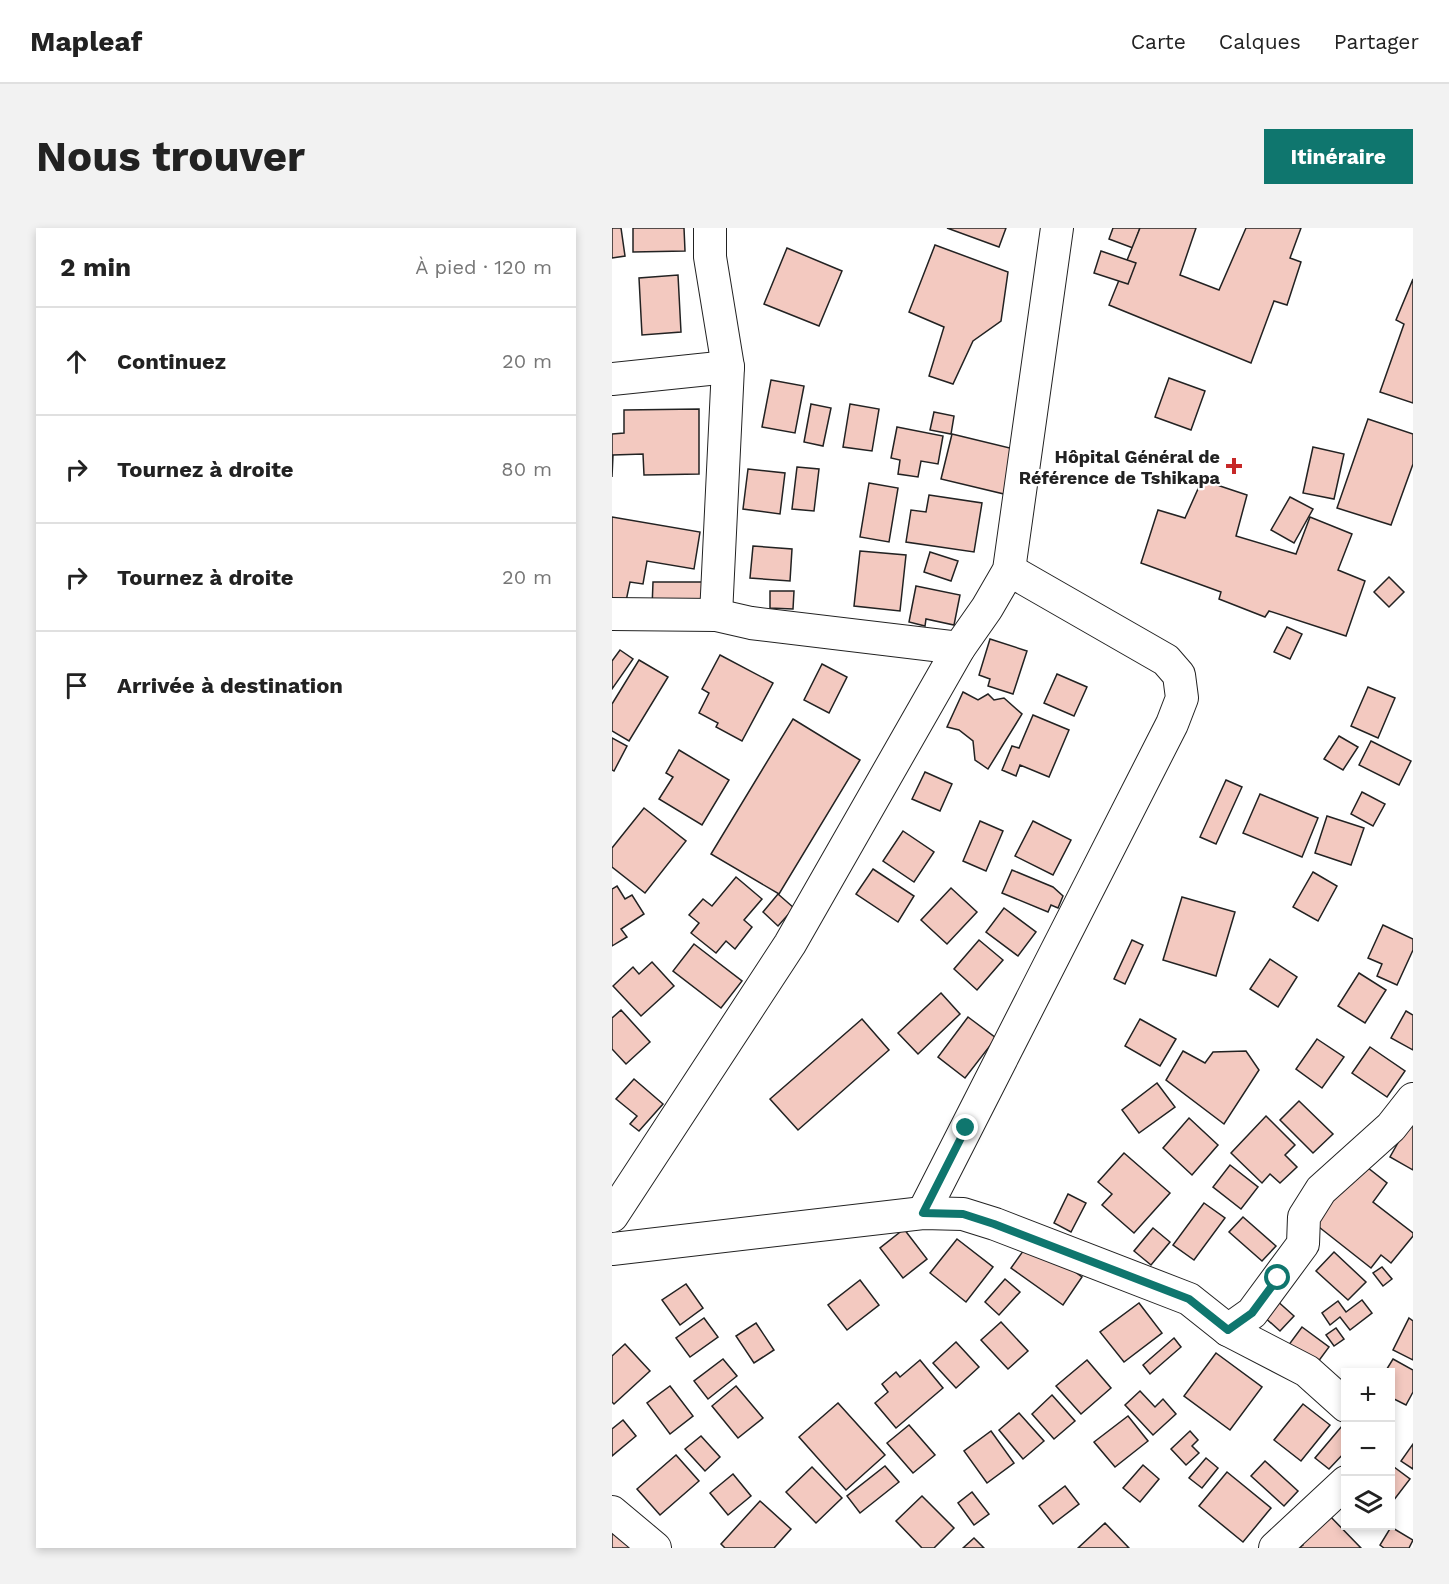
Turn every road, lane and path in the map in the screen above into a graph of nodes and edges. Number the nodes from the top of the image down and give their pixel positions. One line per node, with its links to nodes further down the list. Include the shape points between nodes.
1 (710, 228): 3 (street, via 710,257)
2 (1057, 228): 5 (street)
3 (728, 367): 4 (street); 7 (street)
4 (612, 379)
5 (1009, 570): 8 (street); 10 (street, via 1166,660 1179,675 1182,698)
6 (612, 614): 7 (street)
7 (716, 615): 8 (street, via 751,623)
8 (959, 648): 11 (street, via 790,944)
9 (1413, 1099): 13 (street, via 1390,1127 1321,1190 1304,1217 1303,1244 1252,1313)
10 (923, 1213): 12 (street); 13 (street, via 963,1214 1005,1228 1189,1299)
11 (612, 1216)
12 (612, 1249)
13 (1228, 1330): 14 (street, via 1307,1371)
14 (1341, 1402)
15 (1341, 1487): 18 (street)
16 (612, 1512): 17 (street)
17 (655, 1548)
18 (1275, 1548)

